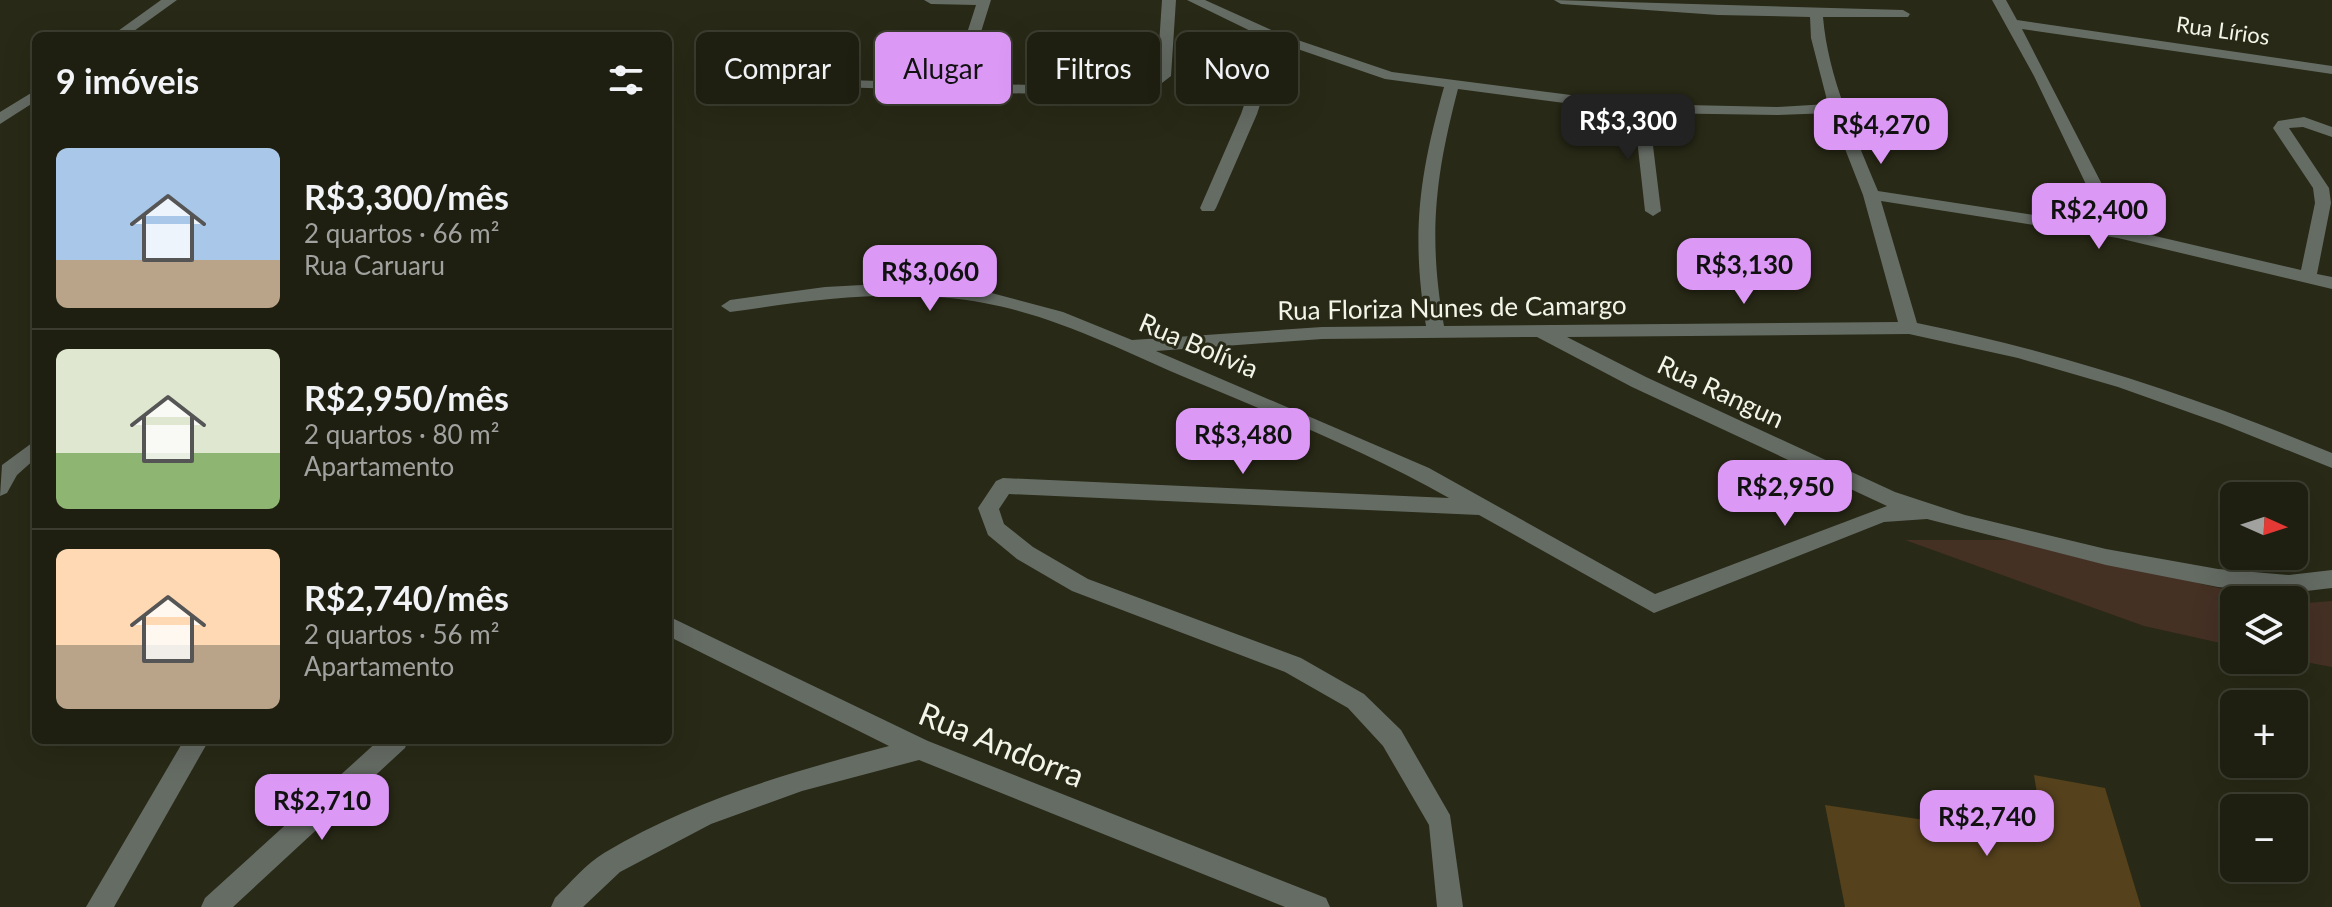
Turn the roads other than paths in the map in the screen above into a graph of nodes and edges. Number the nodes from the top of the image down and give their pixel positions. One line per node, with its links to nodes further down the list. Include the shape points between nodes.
1 (170, 0): 12 (street)
2 (931, 0): 7 (street)
3 (1169, 0): 18 (street, via 1164,76 1144,90)
4 (1194, 0): 14 (street)
5 (1561, 0): 8 (street)
6 (1999, 0): 11 (street)
7 (984, 1): 13 (street)
8 (1715, 6): 9 (street)
9 (1816, 12): 10 (street); 22 (street)
10 (1903, 14)
11 (2011, 23): 16 (street, Rua Lírios); 29 (street)
12 (124, 32)
13 (974, 32)
14 (1264, 32)
15 (1298, 45): 17 (street, via 1390,76)
16 (2332, 70)
17 (1452, 86): 21 (street); 34 (street, via 1425,220)
18 (1011, 90)
19 (32, 97): 23 (street)
20 (1252, 104): 27 (street)
21 (1641, 108): 22 (street); 28 (street)
22 (1837, 108): 26 (street)
23 (0, 119)
24 (2332, 132): 25 (street, via 2304,122 2281,128)
25 (2326, 189): 30 (street)
26 (1871, 195): 29 (street); 33 (street)
27 (1208, 208)
28 (1653, 211)
29 (2118, 233): 30 (street)
30 (2308, 277): 31 (street)
31 (2332, 283)
32 (730, 306): 36 (street, Rua Bolívia, via 900,289 984,297 1057,316)
33 (1909, 328): 35 (street, Rua Floriza Nunes de Camargo); 38 (street, Rua Floriza Nunes de Camargo, via 2001,345 2094,372)
34 (1436, 330): 35 (street, Rua Floriza Nunes de Camargo); 36 (street, Rua Floriza Nunes de Camargo)
35 (1539, 330): 41 (street, Rua Rangun, via 1874,492)
36 (1128, 346): 40 (street, Rua Bolívia, via 1365,446)
37 (32, 450): 39 (street, via 9,470)
38 (2332, 461)
39 (0, 488)
40 (1482, 507): 41 (street, Rua Bolívia, via 1654,604 1882,514); 51 (street, via 1003,486 988,508 995,529 1080,585 1293,665 1356,701 1392,738 1441,823)
41 (1929, 511): 42 (street, via 2106,557 2218,578 2289,584)
42 (2332, 579)
43 (673, 631): 46 (street, Rua Andorra)
44 (195, 744): 47 (street)
45 (392, 744): 48 (street)
46 (919, 749): 49 (street, via 802,780 703,815 611,863); 50 (street, Rua Andorra)
47 (99, 907)
48 (214, 907)
49 (564, 907)
50 (1317, 907)
51 (1450, 907)

